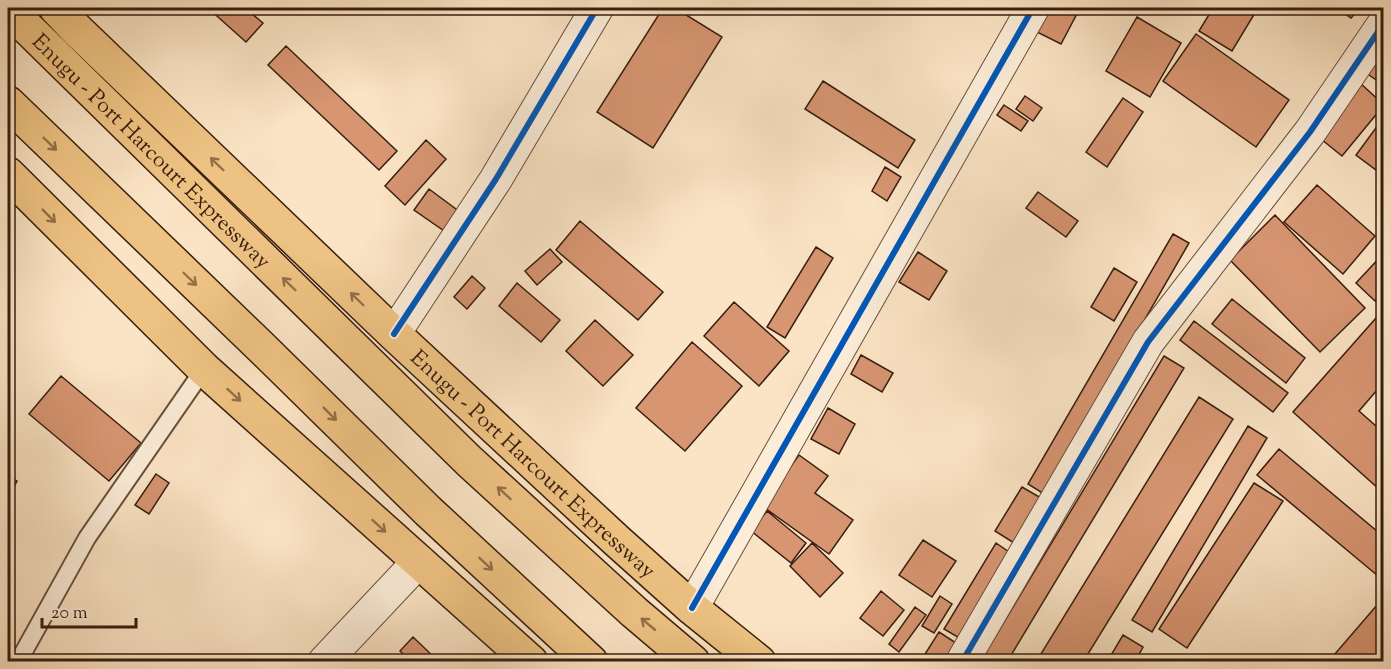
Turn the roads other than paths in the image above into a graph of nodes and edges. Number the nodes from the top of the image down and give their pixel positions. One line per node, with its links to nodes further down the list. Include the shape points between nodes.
1 (56, 8): 8 (main road, Enugu - Port Harcourt Expressway, one-way to 1)
2 (597, 8): 8 (street, via 496,179)
3 (1033, 8): 11 (street)
4 (8, 9): 16 (main road, Enugu - Port Harcourt Expressway, one-way to 4, via 469,461)
5 (1383, 23): 18 (street, via 1310,132 1148,342)
6 (8, 103): 15 (main road, one-way to 15, via 428,511)
7 (8, 175): 9 (main road, one-way to 9)
8 (394, 334): 11 (main road, Enugu - Port Harcourt Expressway)
9 (204, 369): 10 (main road, one-way to 10); 12 (lane, via 87,538)
10 (419, 561): 13 (street); 14 (main road)
11 (692, 608): 17 (main road, Enugu - Port Harcourt Expressway)
12 (18, 662)
13 (324, 662)
14 (531, 662)
15 (591, 662)
16 (693, 662)
17 (759, 662)
18 (962, 662)

